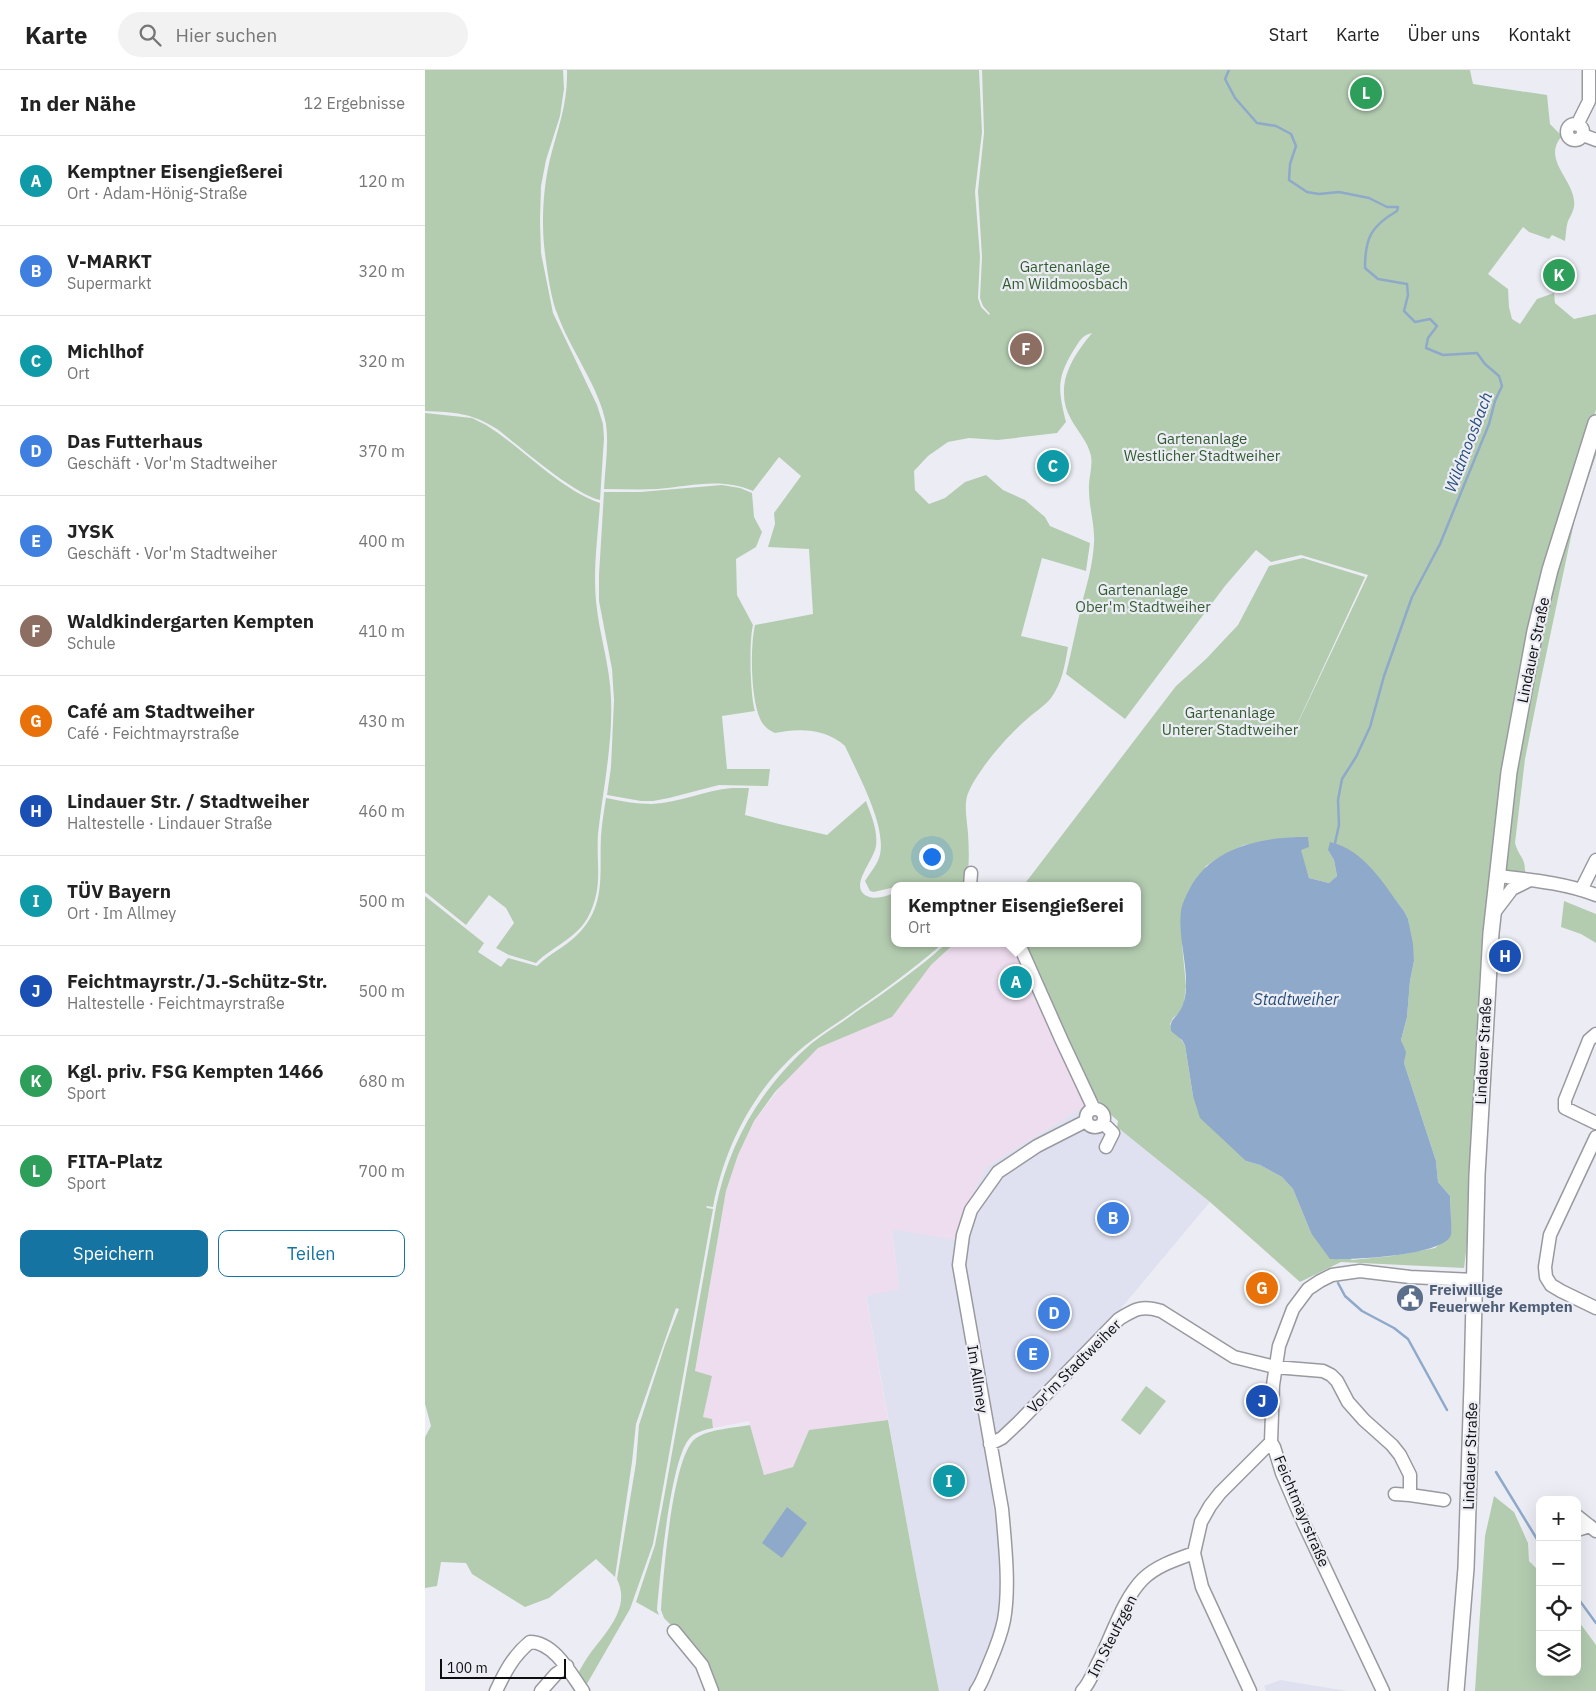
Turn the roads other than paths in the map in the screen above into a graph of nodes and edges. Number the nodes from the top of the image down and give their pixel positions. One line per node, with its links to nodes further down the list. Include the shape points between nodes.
1 (1589, 70): 2 (street, via 1589,101 1580,130)
2 (1596, 140)
3 (1596, 423): 5 (main road, Lindauer Straße, via 1550,570 1535,632 1509,772)
4 (1596, 860): 7 (street)
5 (1498, 876): 6 (street); 9 (main road, Lindauer Straße)
6 (1530, 880): 7 (street); 9 (street, via 1512,889)
7 (1581, 890): 8 (street)
8 (1596, 895)
9 (1493, 914): 18 (main road, Lindauer Straße)
10 (1020, 947): 12 (street)
11 (1596, 1034): 15 (street, via 1589,1040 1565,1100 1565,1108)
12 (1095, 1109): 13 (street, Im Allmey, via 1087,1113); 14 (street, via 1104,1115)
13 (1086, 1121): 14 (street, via 1093,1127); 22 (street, Im Allmey, via 1037,1146 998,1172 971,1210 963,1235 959,1266)
14 (1103, 1123): 17 (street, via 1113,1133)
15 (1596, 1123)
16 (1596, 1137): 19 (street, via 1550,1235 1545,1268 1551,1285)
17 (1106, 1146)
18 (1473, 1280): 20 (street, Feichtmayrstraße, via 1359,1271 1337,1274 1320,1281 1308,1289 1293,1309); 39 (main road, Lindauer Straße, via 1466,1568)
19 (1596, 1308)
20 (1275, 1367): 21 (street, Feichtmayrstraße); 22 (street, Vor'm Stadtweiher, via 1234,1358 1161,1311 1148,1307 1134,1310 1119,1319 1019,1422); 24 (street, Vor'm Stadtweiher, via 1314,1369 1331,1375 1348,1402 1400,1454 1410,1475)
21 (1271, 1442): 28 (street, via 1210,1506 1201,1522); 38 (street, Feichtmayrstraße, via 1304,1524)
22 (990, 1444): 36 (street, Im Allmey, via 1002,1509 1006,1587 1004,1620)
23 (1395, 1494): 24 (street)
24 (1410, 1495): 25 (street)
25 (1444, 1500)
26 (1581, 1519): 27 (street)
27 (1593, 1529)
28 (1194, 1553): 31 (street, Im Steufzgen, via 1178,1558 1142,1580 1123,1610); 37 (street, via 1202,1587)
29 (674, 1631): 35 (street, via 702,1665)
30 (567, 1666): 32 (street, via 543,1645 529,1642 515,1656); 33 (street); 34 (street)
31 (1087, 1690)
32 (496, 1691)
33 (541, 1691)
34 (583, 1691)
35 (712, 1691)
36 (976, 1691)
37 (1250, 1691)
38 (1383, 1691)
39 (1455, 1691)

